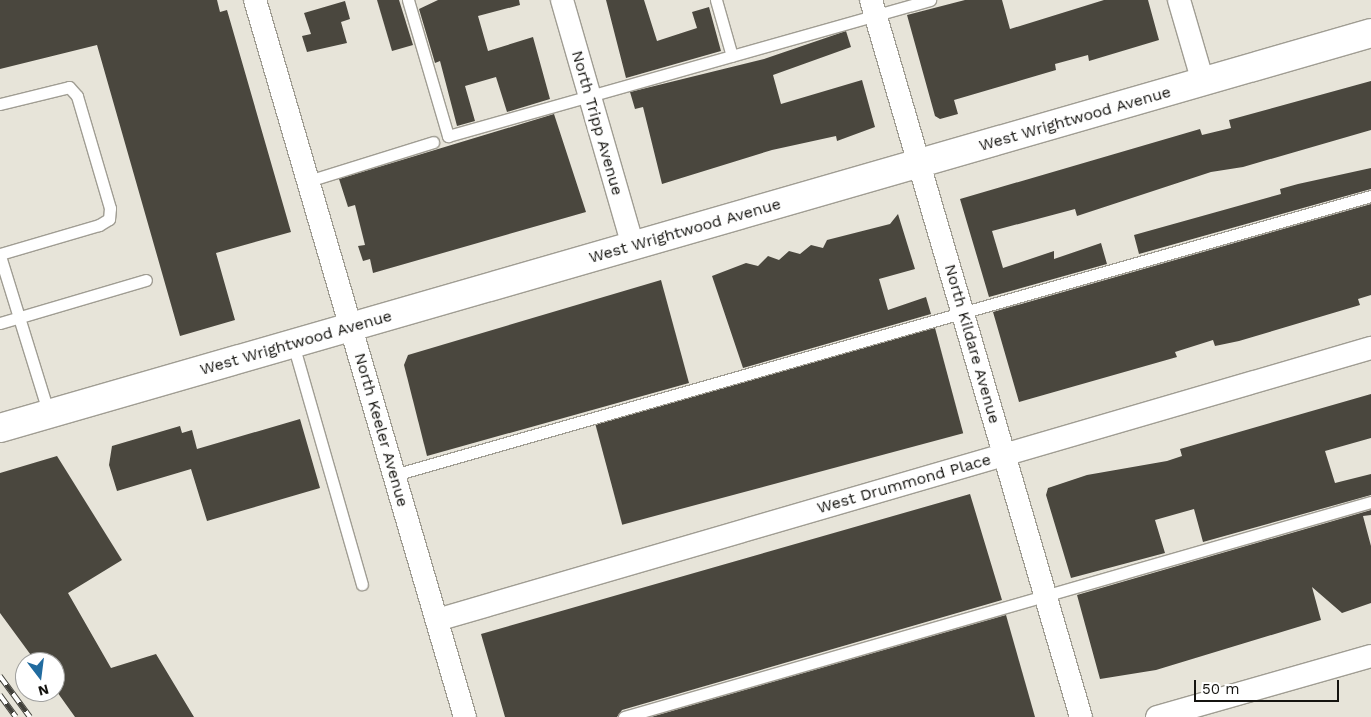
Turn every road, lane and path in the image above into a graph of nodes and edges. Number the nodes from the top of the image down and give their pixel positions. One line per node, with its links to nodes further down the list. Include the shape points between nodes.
1 (255, 0): 15 (street, North Keeler Avenue)
2 (408, 0): 11 (lane, via 448,136)
3 (562, 0): 11 (street, North Tripp Avenue)
4 (716, 0): 9 (lane)
5 (930, 0): 7 (lane)
6 (1179, 0): 10 (street)
7 (873, 8): 9 (lane); 14 (street, North Kildare Avenue)
8 (1371, 33): 10 (street, West Wrightwood Avenue)
9 (732, 56): 11 (lane)
10 (1203, 82): 14 (street, West Wrightwood Avenue)
11 (590, 96): 17 (street, North Tripp Avenue)
12 (0, 104): 18 (lane, via 69,87 77,96 110,208 109,219 99,225)
13 (433, 142): 15 (lane)
14 (919, 163): 17 (street, West Wrightwood Avenue); 20 (street, North Kildare Avenue)
15 (308, 181): 23 (street, North Keeler Avenue)
16 (1371, 196): 20 (lane)
17 (634, 246): 23 (street, West Wrightwood Avenue)
18 (0, 255): 21 (lane)
19 (146, 280): 21 (lane)
20 (962, 312): 28 (street, North Kildare Avenue); 29 (lane)
21 (18, 317): 22 (lane); 26 (lane)
22 (0, 323)
23 (351, 327): 24 (street, West Wrightwood Avenue); 29 (street, North Keeler Avenue)
24 (293, 344): 26 (street, West Wrightwood Avenue); 31 (lane)
25 (1371, 348): 28 (street, West Drummond Place)
26 (49, 414): 27 (street, West Wrightwood Avenue)
27 (0, 428)
28 (1004, 454): 32 (street, North Kildare Avenue); 33 (street, West Drummond Place)
29 (394, 475): 33 (street, North Keeler Avenue)
30 (1371, 502): 32 (lane)
31 (362, 584)
32 (1046, 596): 36 (lane); 37 (street, North Kildare Avenue)
33 (437, 620): 35 (street, North Keeler Avenue)
34 (1371, 656): 38 (street)
35 (465, 717)
36 (624, 717)
37 (1081, 717)
38 (1156, 717)

